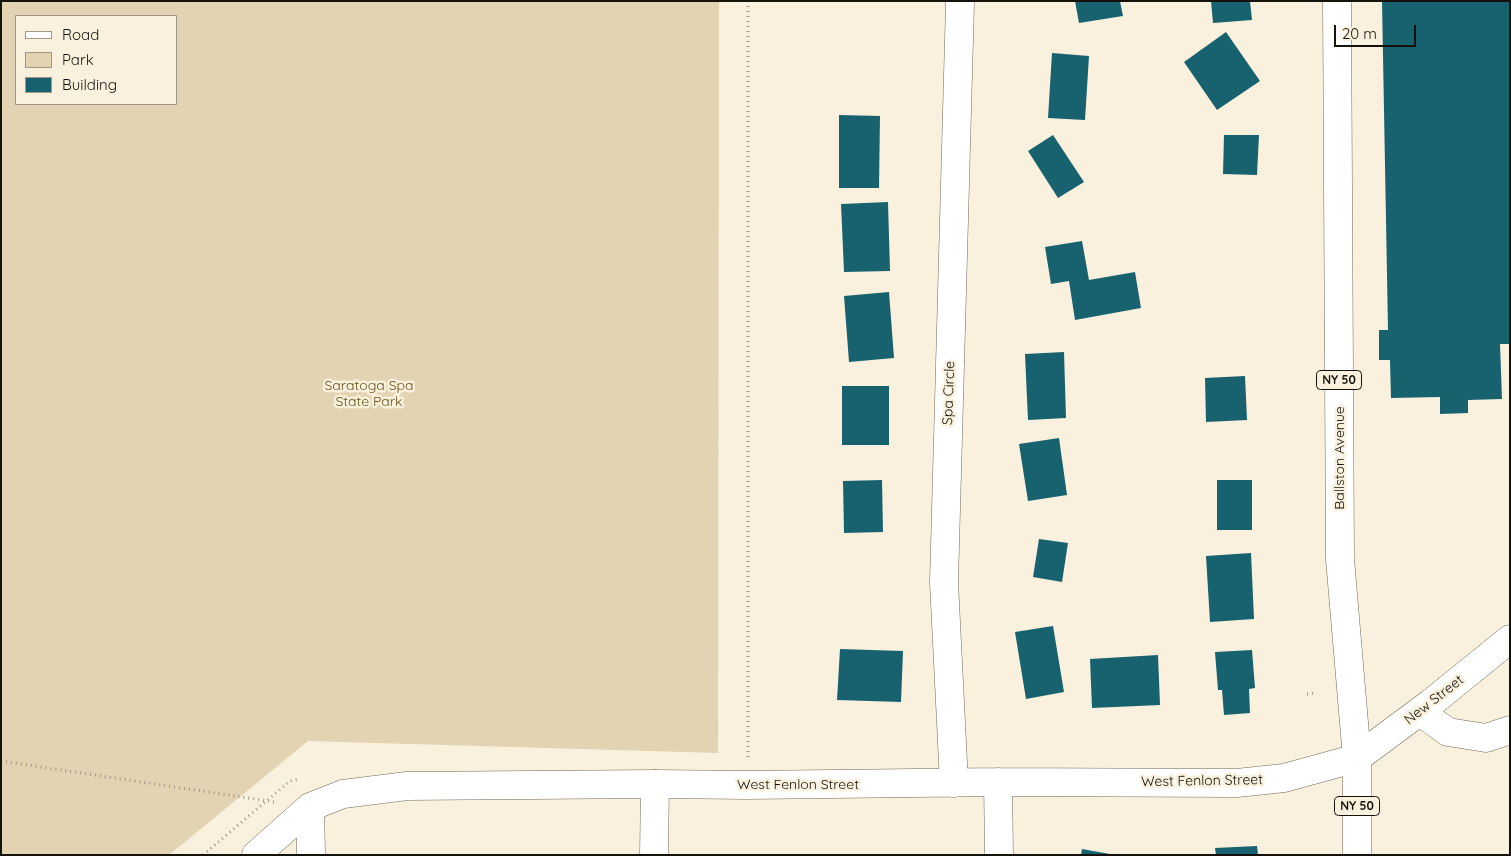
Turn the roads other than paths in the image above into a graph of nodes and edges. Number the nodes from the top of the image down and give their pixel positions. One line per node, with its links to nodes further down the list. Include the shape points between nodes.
1 (1337, 1): 6 (main road, Ballston Avenue / NY 50, via 1340,559)
2 (960, 3): 8 (main road, Spa Circle, via 944,582)
3 (1510, 639): 4 (main road, New Street)
4 (1420, 712): 5 (main road, via 1448,732 1486,738); 6 (main road, New Street)
5 (1510, 730)
6 (1357, 758): 7 (main road, West Fenlon Street, via 1284,778 1237,783); 15 (main road, Ballston Avenue / NY 50)
7 (998, 782): 8 (main road, West Fenlon Street); 14 (main road)
8 (954, 783): 9 (main road, West Fenlon Street)
9 (655, 784): 10 (main road, West Fenlon Street, via 407,786 344,794); 13 (main road)
10 (310, 807): 11 (main road, West Fenlon Street); 12 (main road)
11 (256, 855)
12 (311, 855)
13 (654, 855)
14 (999, 855)
15 (1357, 855)

